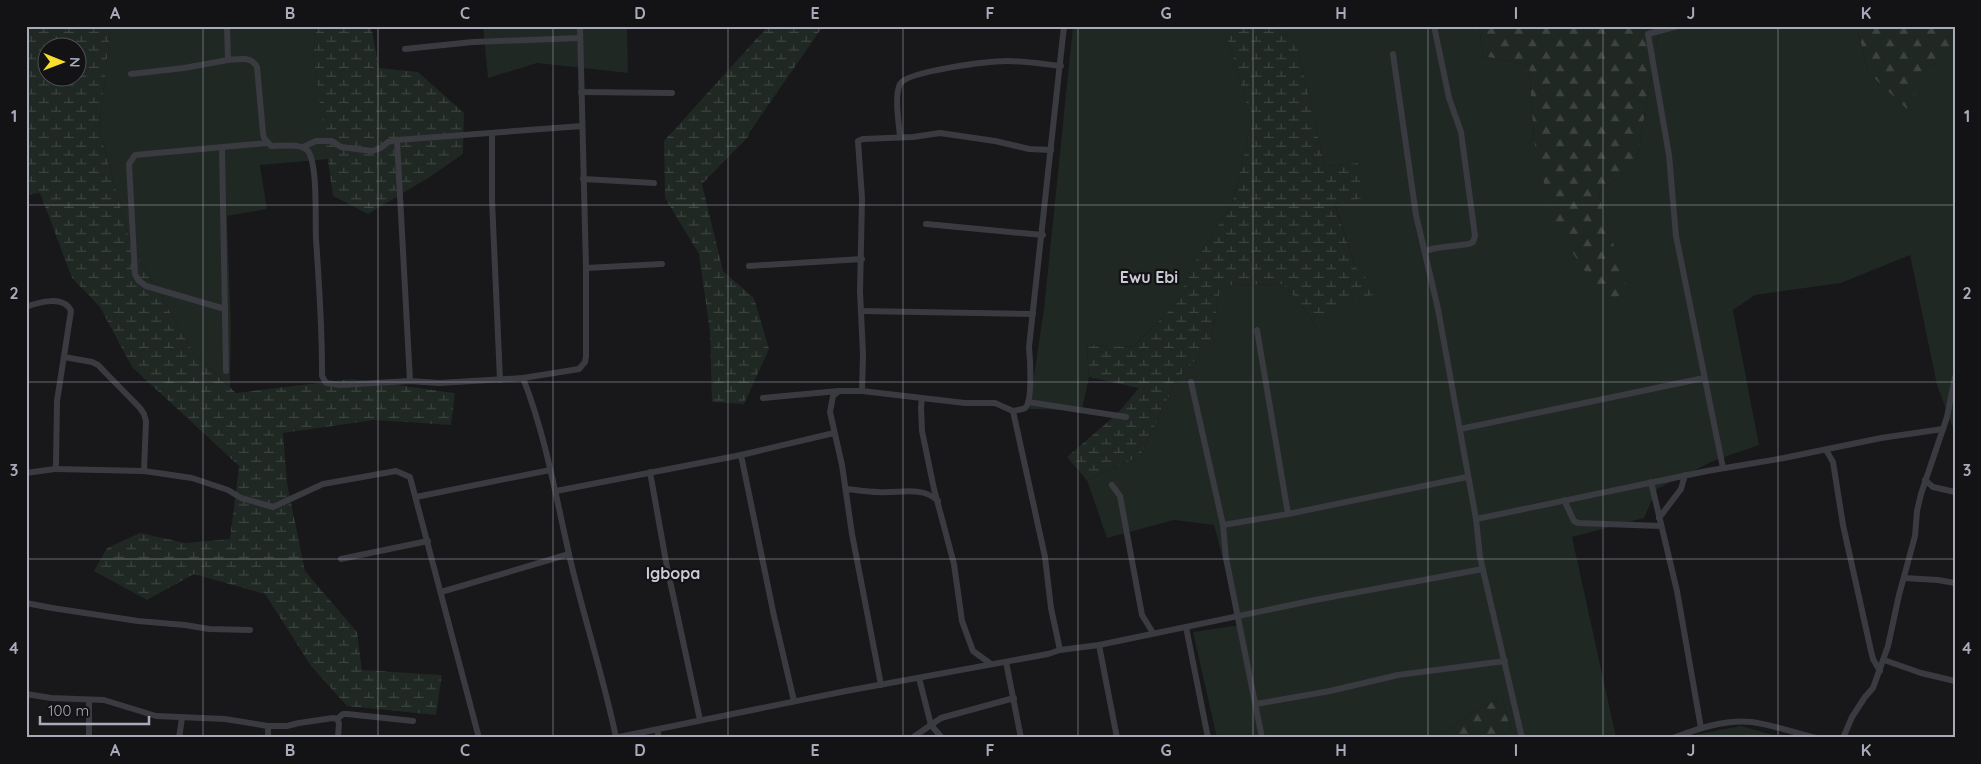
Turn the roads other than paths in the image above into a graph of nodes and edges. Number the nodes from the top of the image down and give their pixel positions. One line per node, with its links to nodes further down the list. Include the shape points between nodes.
1 (227, 26): 9 (street)
2 (580, 26): 6 (street)
3 (1064, 26): 10 (street)
4 (1434, 26): 26 (street, via 1449,98 1461,132 1475,236 1469,244)
5 (1678, 26): 39 (street, via 1648,34 1669,155 1676,236)
6 (580, 38): 7 (street, via 472,42); 12 (street)
7 (405, 49)
8 (1393, 54): 26 (street)
9 (228, 60): 11 (street); 18 (street, via 250,59 257,67 263,133)
10 (1061, 66): 16 (street, via 1008,61 910,76 901,82 898,89); 21 (street)
11 (131, 74)
12 (581, 92): 13 (street); 14 (street)
13 (672, 93)
14 (582, 126): 15 (street); 22 (street)
15 (492, 134): 17 (street); 41 (street)
16 (900, 137): 21 (street, via 940,133); 27 (street, via 858,141)
17 (397, 140): 19 (street, via 372,151 342,147 332,141 316,141); 42 (street)
18 (267, 143): 19 (street, via 271,146); 20 (street)
19 (303, 147): 42 (street, via 313,168 324,380 335,385)
20 (222, 148): 32 (street); 32 (street, via 135,155 129,164 135,274 138,280 146,286)
21 (1051, 150): 25 (street)
22 (583, 179): 23 (street); 30 (street)
23 (654, 183)
24 (926, 224): 25 (street)
25 (1043, 235): 34 (street)
26 (1424, 251): 52 (street)
27 (862, 259): 29 (street); 33 (street)
28 (662, 264): 30 (street)
29 (749, 266)
30 (586, 268): 38 (street, via 585,362 579,369)
31 (26, 307): 36 (street, via 52,301 68,306 71,312)
32 (225, 309): 37 (street)
33 (861, 311): 34 (street); 45 (street)
34 (1033, 314): 48 (street)
35 (1257, 330): 75 (street)
36 (64, 357): 57 (street, via 57,401); 59 (street, via 98,365 140,408 146,421)
37 (226, 371)
38 (523, 378): 41 (street); 58 (street, via 538,420)
39 (1704, 378): 52 (street); 56 (street)
40 (1955, 378): 51 (street)
41 (500, 380): 42 (street)
42 (410, 381)
43 (1192, 382): 78 (street)
44 (839, 391): 45 (street); 46 (street); 53 (street, via 831,403)
45 (862, 391): 47 (street)
46 (763, 398)
47 (922, 398): 49 (street, via 995,403); 74 (street, via 922,432)
48 (1028, 402): 49 (street, via 1024,408); 50 (street)
49 (1013, 411): 93 (street, via 1045,557)
50 (1126, 417)
51 (1943, 429): 54 (street); 64 (street)
52 (1460, 430): 63 (street)
53 (834, 433): 55 (street); 68 (street)
54 (1826, 450): 56 (street); 100 (street, via 1833,462 1871,651)
55 (741, 455): 60 (street); 107 (street)
56 (1723, 468): 62 (street)
57 (55, 469): 59 (street); 61 (street)
58 (550, 470): 70 (street); 72 (street)
59 (144, 471): 72 (street, via 192,478 273,507 323,484 396,471 410,477)
60 (650, 472): 70 (street); 111 (street)
61 (26, 473)
62 (1685, 475): 65 (street); 77 (street, via 1681,489)
63 (1467, 477): 75 (street); 76 (street)
64 (1925, 480): 67 (street); 69 (street)
65 (1651, 482): 73 (street); 77 (street)
66 (1112, 485): 91 (street, via 1120,496 1142,615)
67 (1933, 487): 69 (street); 71 (street)
68 (846, 489): 74 (street, via 879,493 922,492); 103 (street)
69 (1922, 490): 84 (street)
70 (556, 491): 81 (street)
71 (1955, 492)
72 (416, 496): 80 (street)
73 (1564, 500): 76 (street); 79 (street, via 1578,523)
74 (939, 502): 94 (street, via 954,564 962,621)
75 (1288, 514): 78 (street)
76 (1476, 518): 83 (street)
77 (1659, 518): 79 (street)
78 (1222, 525): 88 (street)
79 (1661, 526): 115 (street)
80 (428, 542): 82 (street); 86 (street)
81 (569, 554): 86 (street); 122 (street, via 606,693)
82 (341, 559)
83 (1483, 569): 88 (street); 96 (street)
84 (1904, 578): 85 (street); 95 (street)
85 (1955, 584)
86 (441, 592): 121 (street)
87 (26, 603): 90 (street, via 138,621)
88 (1238, 616): 89 (street); 108 (street)
89 (1186, 627): 91 (street); 128 (street)
90 (250, 630)
91 (1153, 634): 92 (street)
92 (1099, 645): 93 (street); 127 (street)
93 (1060, 650): 97 (street)
94 (973, 651): 98 (street); 99 (street)
95 (1884, 660): 100 (street); 102 (street)
96 (1505, 661): 108 (street, via 1398,675); 130 (street)
97 (1006, 662): 98 (street); 105 (street)
98 (991, 664): 99 (street)
99 (971, 668): 101 (street)
100 (1880, 671): 133 (street)
101 (919, 678): 103 (street); 113 (street)
102 (1955, 681)
103 (881, 686): 107 (street)
104 (26, 694): 106 (street)
105 (1014, 698): 113 (street, via 953,714); 126 (street)
106 (89, 700): 109 (street, via 104,700 156,716); 117 (street)
107 (794, 701): 111 (street)
108 (1256, 704): 129 (street)
109 (182, 718): 114 (street); 118 (street)
110 (337, 719): 112 (street, via 347,714); 114 (street); 120 (street)
111 (700, 720): 116 (street)
112 (413, 721)
113 (931, 725): 124 (street); 125 (street)
114 (268, 726): 119 (street)
115 (1701, 728): 131 (street); 132 (street, via 1752,722)
116 (657, 730): 122 (street); 123 (street)
117 (89, 738)
118 (179, 738)
119 (268, 738)
120 (338, 738)
121 (479, 738)
122 (614, 738)
123 (659, 738)
124 (912, 738)
125 (942, 738)
126 (1021, 738)
127 (1117, 738)
128 (1208, 738)
129 (1262, 738)
130 (1522, 738)
131 (1673, 738)
132 (1816, 738)
133 (1843, 738)

